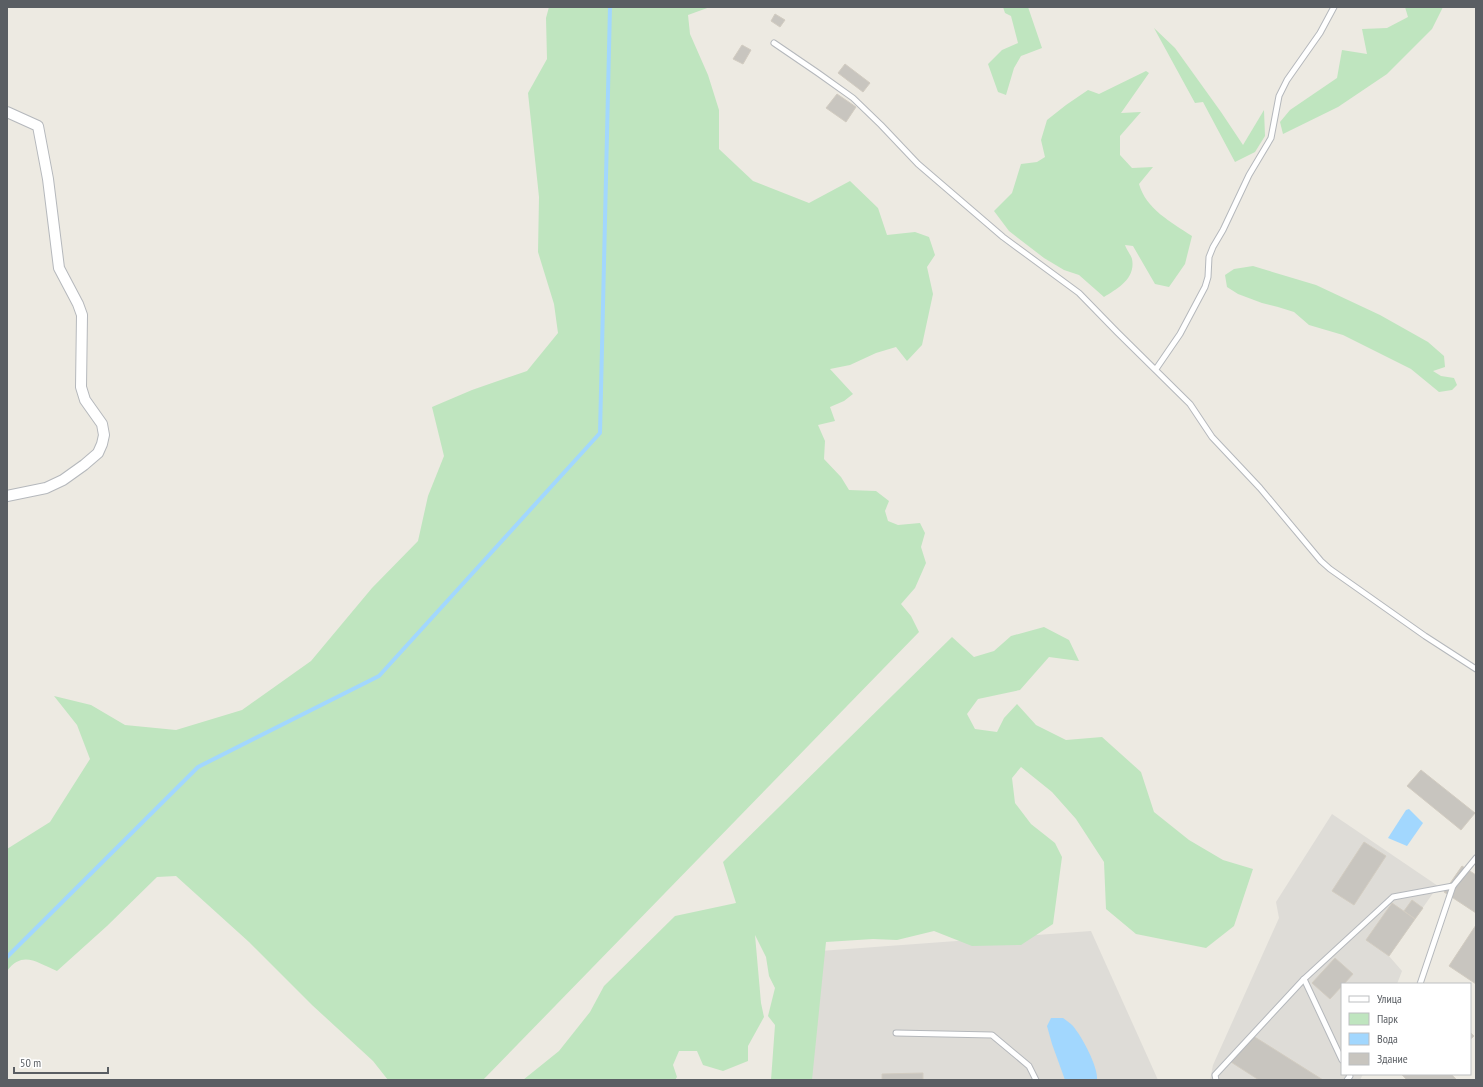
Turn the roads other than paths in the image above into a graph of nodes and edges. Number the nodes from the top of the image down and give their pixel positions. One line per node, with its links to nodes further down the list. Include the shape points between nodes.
1 (1334, 7): 4 (lane, via 1279,96 1271,138 1249,175 1213,247 1205,287 1180,334)
2 (774, 43): 4 (lane, via 853,98 918,164 1003,236 1079,292 1116,332)
3 (7, 112): 5 (street, via 38,126 48,179 59,268 82,315 81,387 85,400 102,424 104,435 98,453 63,480 46,488)
4 (1156, 369): 6 (lane, via 1190,404 1212,437 1260,488 1330,570)
5 (7, 496)
6 (1476, 669)
7 (1476, 858): 8 (lane)
8 (1453, 886): 9 (lane, via 1393,897); 10 (lane)
9 (1304, 979): 12 (lane); 14 (lane, via 1215,1075)
10 (1420, 983)
11 (896, 1033): 13 (lane, via 992,1035 1029,1066)
12 (1341, 1058)
13 (1036, 1080)
14 (1216, 1080)

